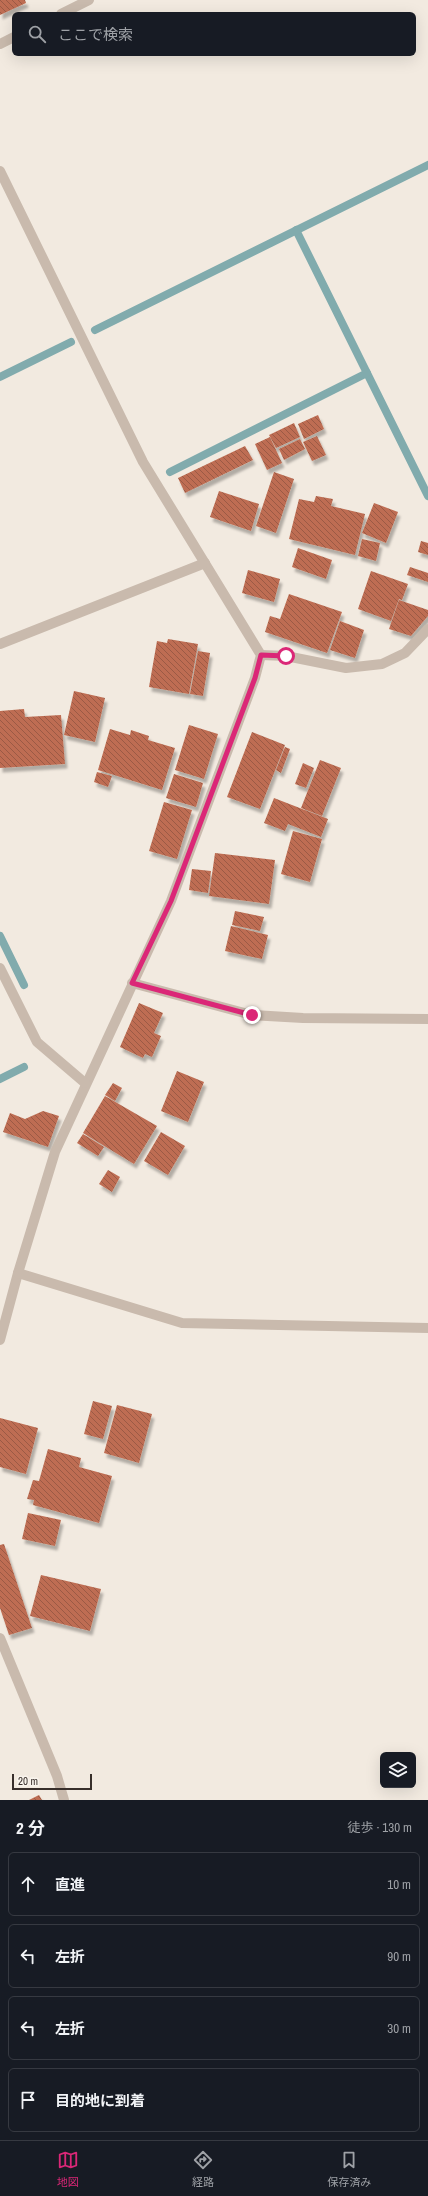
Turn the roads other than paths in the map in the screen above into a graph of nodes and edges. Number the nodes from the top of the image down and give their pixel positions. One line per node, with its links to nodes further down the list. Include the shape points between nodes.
1 (89, 0): 2 (street)
2 (65, 12)
3 (12, 38): 4 (street)
4 (0, 44)
5 (0, 171): 6 (street, via 143,462)
6 (205, 563): 8 (street); 9 (street)
7 (428, 629): 9 (street, via 405,653 382,664 346,668 286,656)
8 (0, 644)
9 (261, 655): 11 (street, via 255,678 171,901)
10 (0, 968): 13 (street, via 37,1042)
11 (132, 983): 12 (street, via 252,1015); 13 (street)
12 (428, 1019)
13 (85, 1083): 14 (street, via 55,1152)
14 (18, 1273): 15 (street, via 182,1323); 16 (street)
15 (428, 1328)
16 (0, 1340)
17 (0, 1638): 18 (street, via 57,1776)
18 (64, 1800)

